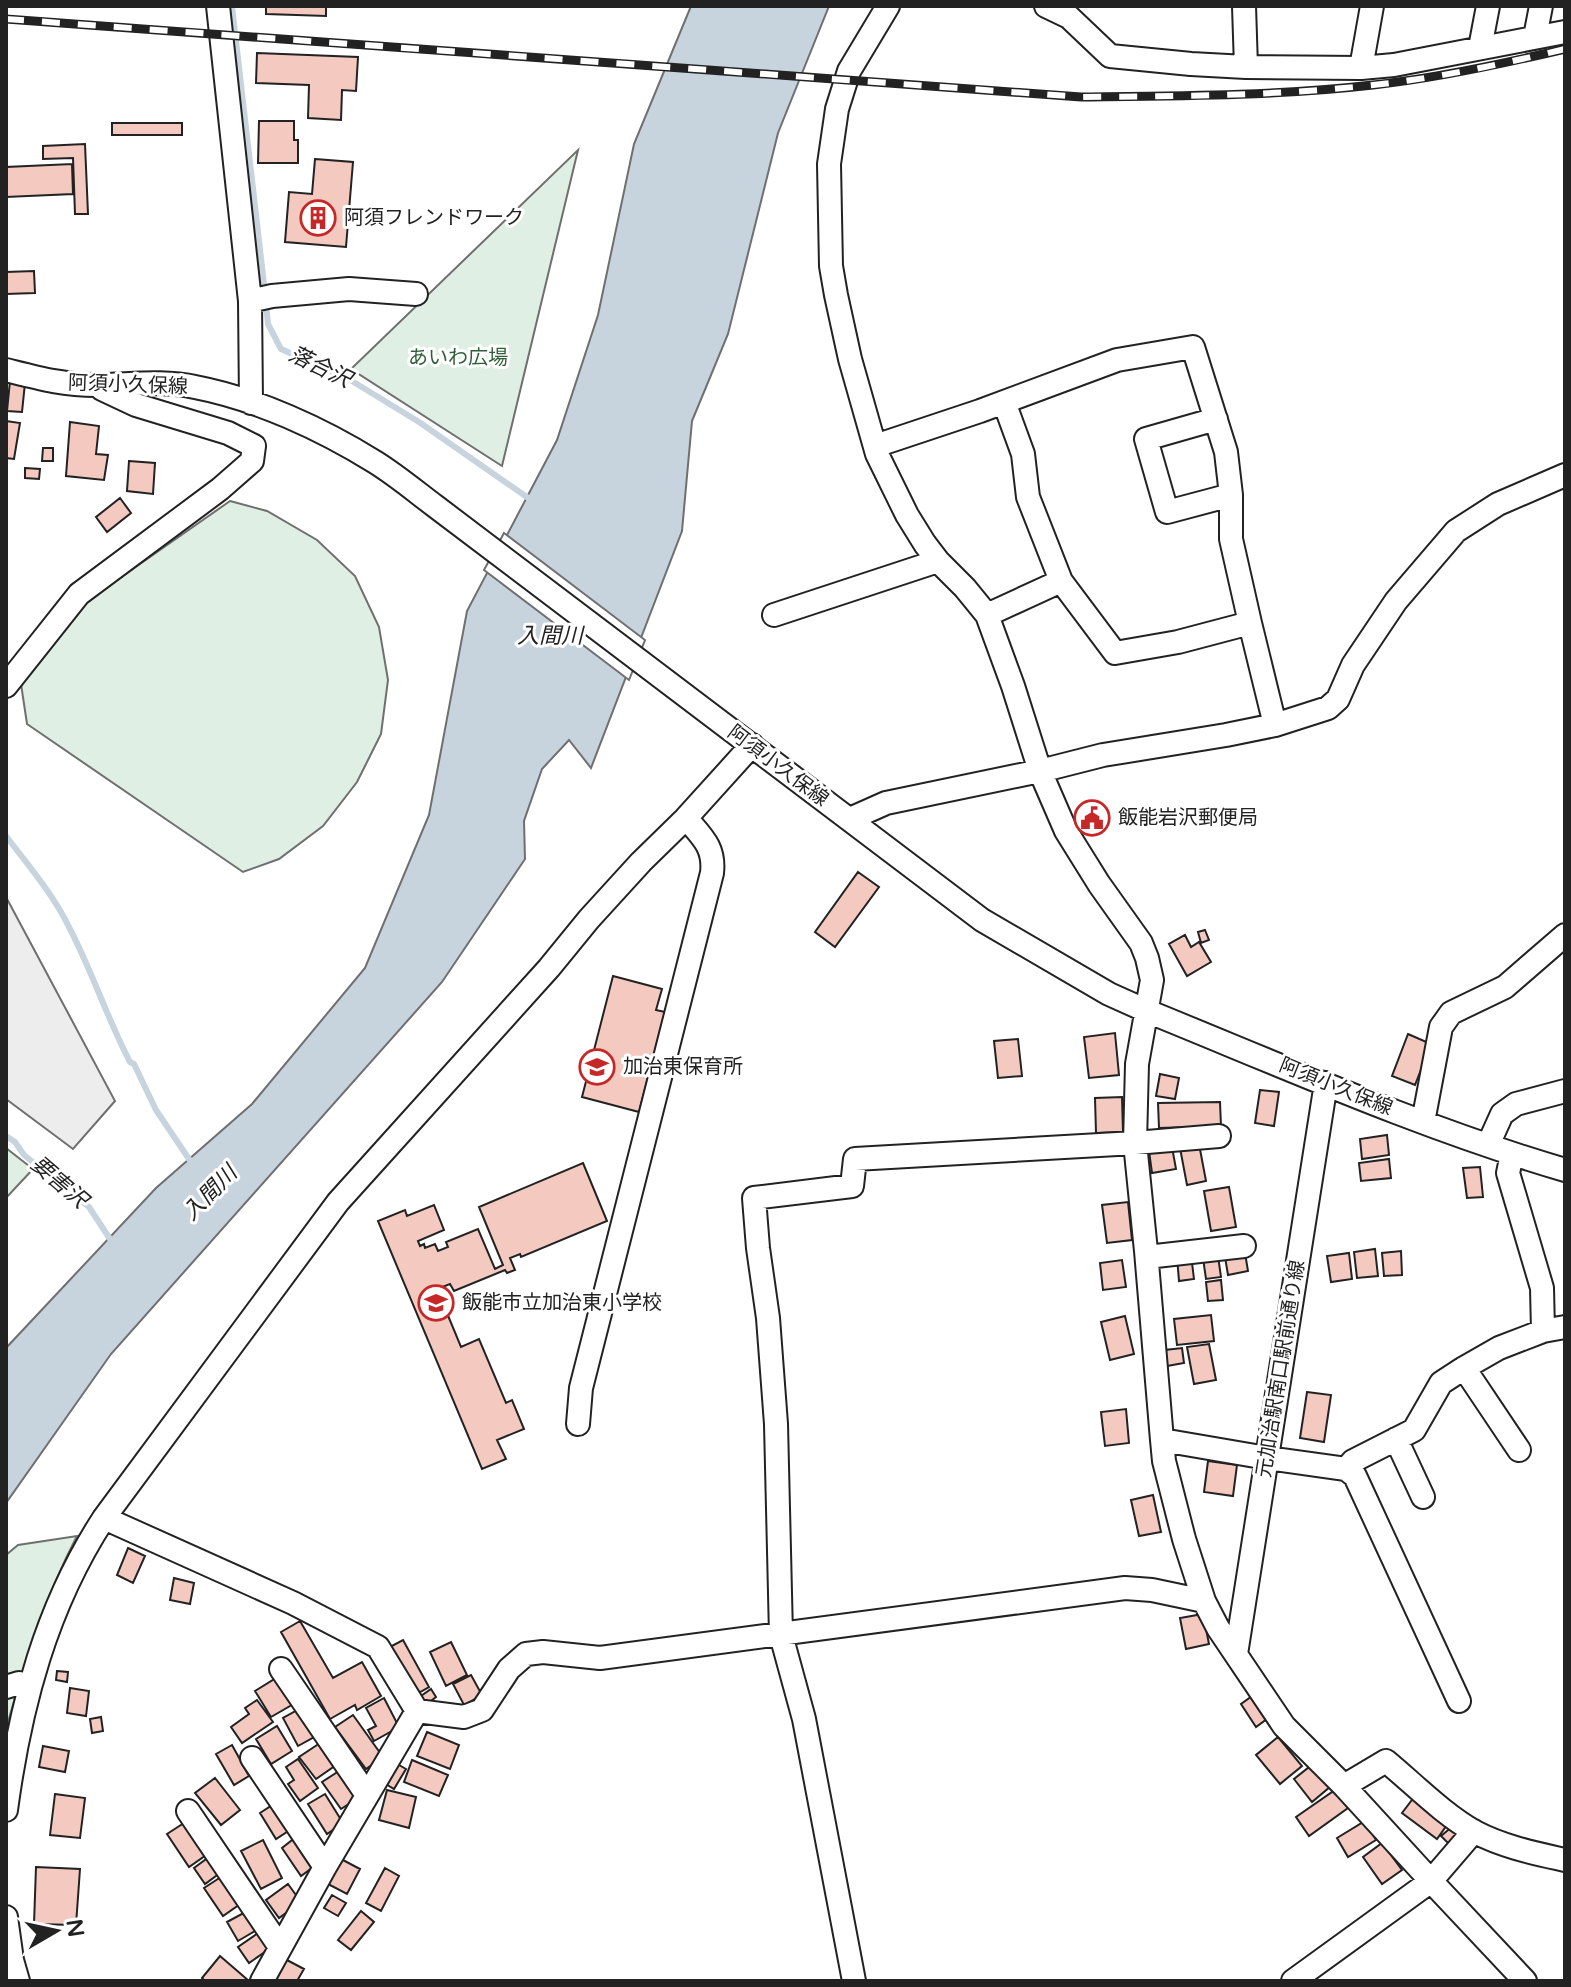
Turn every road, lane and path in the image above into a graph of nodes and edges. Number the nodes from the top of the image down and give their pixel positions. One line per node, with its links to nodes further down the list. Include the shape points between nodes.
1 (218, 6): 14 (street)
2 (888, 6): 20 (street, via 849,71 829,164 831,266)
3 (1046, 6): 11 (street, via 1069,17 1110,56)
4 (1244, 6): 11 (street)
5 (1372, 6): 12 (street)
6 (1488, 6): 10 (street)
7 (1541, 6): 9 (street)
8 (1565, 32): 9 (street)
9 (1535, 37): 10 (street)
10 (1480, 48): 12 (street)
11 (1246, 67): 12 (street)
12 (1361, 68)
13 (416, 294): 14 (street, via 349,289)
14 (260, 299): 18 (street)
15 (6, 370): 16 (street, 阿須小久保線, via 56,383)
16 (94, 385): 18 (street, 阿須小久保線, via 194,386); 28 (street, via 136,405 228,433 254,446 252,461 79,594)
17 (1004, 402): 19 (street, via 1117,360 1193,347); 20 (street); 24 (street, via 1023,454 1028,497)
18 (251, 403): 30 (street, 阿須小久保線, via 377,463)
19 (1216, 419): 22 (street); 22 (street, via 1146,439 1167,512)
20 (875, 446): 23 (street, via 907,515)
21 (1565, 475): 29 (street, via 1498,504 1456,531 1396,601 1334,704)
22 (1231, 495): 27 (street, via 1231,539)
23 (938, 561): 25 (street); 26 (street)
24 (1061, 581): 26 (street); 27 (street, via 1115,653)
25 (774, 615)
26 (987, 615): 31 (street)
27 (1250, 623): 29 (street)
28 (6, 686)
29 (1275, 725): 31 (street)
30 (752, 745): 32 (street); 33 (street, 阿須小久保線)
31 (1040, 771): 33 (street, via 886,803); 35 (street, via 1066,831 1141,943 1152,980)
32 (686, 818): 48 (street, via 708,844 712,873 581,1388); 55 (street, via 589,919 338,1202)
33 (850, 819): 35 (street, 阿須小久保線, via 982,920)
34 (1565, 935): 38 (street, via 1505,987 1451,1013 1441,1027)
35 (1147, 1011): 36 (street, 阿須小久保線); 40 (street, via 1137,1064)
36 (1326, 1083): 38 (street, 阿須小久保線); 52 (street, 元加治駅南口駅前通り線)
37 (1565, 1091): 41 (street, via 1516,1104 1502,1114)
38 (1423, 1122): 41 (street, 阿須小久保線)
39 (1219, 1136): 40 (street)
40 (1135, 1143): 45 (street); 57 (street, via 855,1159 852,1186 754,1198 776,1424)
41 (1488, 1145): 42 (street, 阿須小久保線)
42 (1512, 1154): 43 (street, 阿須小久保線); 46 (street, via 1508,1173)
43 (1565, 1170)
44 (1244, 1246): 45 (street)
45 (1147, 1257): 50 (street)
46 (1554, 1329): 47 (street, via 1499,1348)
47 (1464, 1368): 49 (street, via 1441,1383 1414,1430); 51 (street)
48 (578, 1424)
49 (1396, 1439): 53 (street); 54 (street)
50 (1162, 1440): 52 (street); 56 (street)
51 (1519, 1450)
52 (1267, 1458): 53 (street); 58 (street, 元加治駅南口駅前通り線)
53 (1346, 1469): 60 (street, via 1355,1476)
54 (1423, 1497)
55 (104, 1518): 61 (street, via 378,1647); 65 (street, via 66,1584 46,1635 22,1714)
56 (1204, 1601): 57 (street, via 1125,1588); 58 (street)
57 (781, 1635): 61 (street, via 600,1658 526,1654 509,1669 482,1710 464,1717); 75 (street, via 804,1719)
58 (1236, 1654): 63 (street, via 1284,1726)
59 (281, 1669): 64 (street)
60 (1459, 1701)
61 (417, 1711): 64 (street)
62 (252, 1758): 69 (street)
63 (1344, 1786): 67 (street, via 1386,1761); 70 (street)
64 (367, 1795): 69 (street)
65 (6, 1810)
66 (188, 1811): 72 (street)
67 (1474, 1831): 68 (street, via 1517,1850); 70 (street)
68 (1565, 1860)
69 (325, 1867): 72 (street)
70 (1431, 1881): 76 (street); 77 (street)
71 (6, 1917): 73 (street)
72 (280, 1947): 74 (street)
73 (18, 1981)
74 (262, 1981)
75 (854, 1981)
76 (1293, 1981)
77 (1525, 1981)

